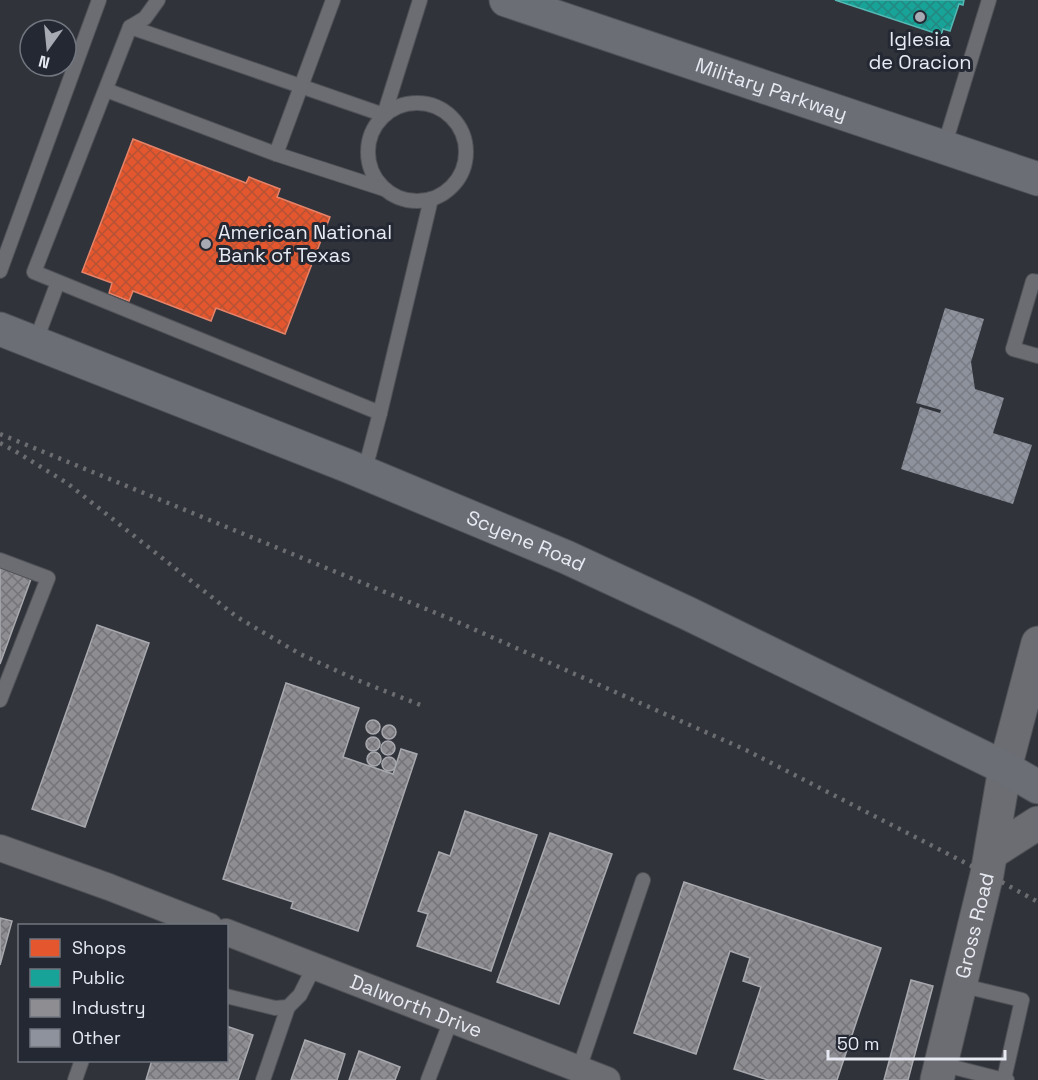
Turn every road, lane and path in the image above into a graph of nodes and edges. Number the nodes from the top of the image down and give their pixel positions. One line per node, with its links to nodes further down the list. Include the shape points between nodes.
1 (99, 0): 16 (lane)
2 (158, 0): 7 (lane, via 145,18)
3 (333, 0): 8 (lane)
4 (420, 0): 10 (lane)
5 (506, 0): 11 (main road, Military Parkway)
6 (989, 0): 11 (lane)
7 (130, 27): 8 (lane); 9 (lane)
8 (301, 87): 10 (lane); 12 (lane)
9 (106, 90): 12 (lane); 17 (lane, via 34,272)
10 (384, 115): 14 (lane, via 368,144 375,177); 15 (lane, via 399,106 432,105 459,125 467,154 464,169 445,192)
11 (944, 147): 13 (main road, Military Parkway)
12 (276, 154): 14 (lane)
13 (1038, 179)
14 (386, 190): 15 (lane, via 401,198)
15 (431, 199): 22 (lane)
16 (0, 271)
17 (58, 282): 20 (lane); 22 (lane)
18 (1038, 282): 21 (lane, via 1033,281 1013,349)
19 (0, 328): 20 (main road, Scyene Road)
20 (35, 343): 23 (main road, Scyene Road)
21 (1038, 356)
22 (380, 413): 23 (lane)
23 (364, 473): 27 (main road, Scyene Road, via 698,618)
24 (0, 560): 26 (lane, via 48,578)
25 (1038, 643): 27 (main road, Gross Road)
26 (0, 700)
27 (1005, 768): 28 (main road, Scyene Road); 31 (main road, Gross Road)
28 (1038, 787)
29 (1038, 823): 31 (main road)
30 (0, 848): 33 (street, via 109,887)
31 (991, 853): 37 (main road, Gross Road)
32 (643, 880): 42 (lane)
33 (167, 918): 34 (street)
34 (198, 924)
35 (228, 933): 36 (street, Dalworth Drive)
36 (314, 967): 39 (lane, via 300,995); 40 (street, Dalworth Drive)
37 (960, 985): 43 (main road, Gross Road); 48 (lane, via 1022,1000)
38 (228, 996): 39 (lane, via 275,1008)
39 (288, 1007): 45 (lane)
40 (451, 1020): 42 (street, Dalworth Drive); 46 (lane)
41 (81, 1062): 44 (lane)
42 (579, 1069): 47 (street, Dalworth Drive)
43 (939, 1072): 48 (lane)
44 (75, 1080)
45 (263, 1080)
46 (428, 1080)
47 (607, 1080)
48 (1005, 1080)

